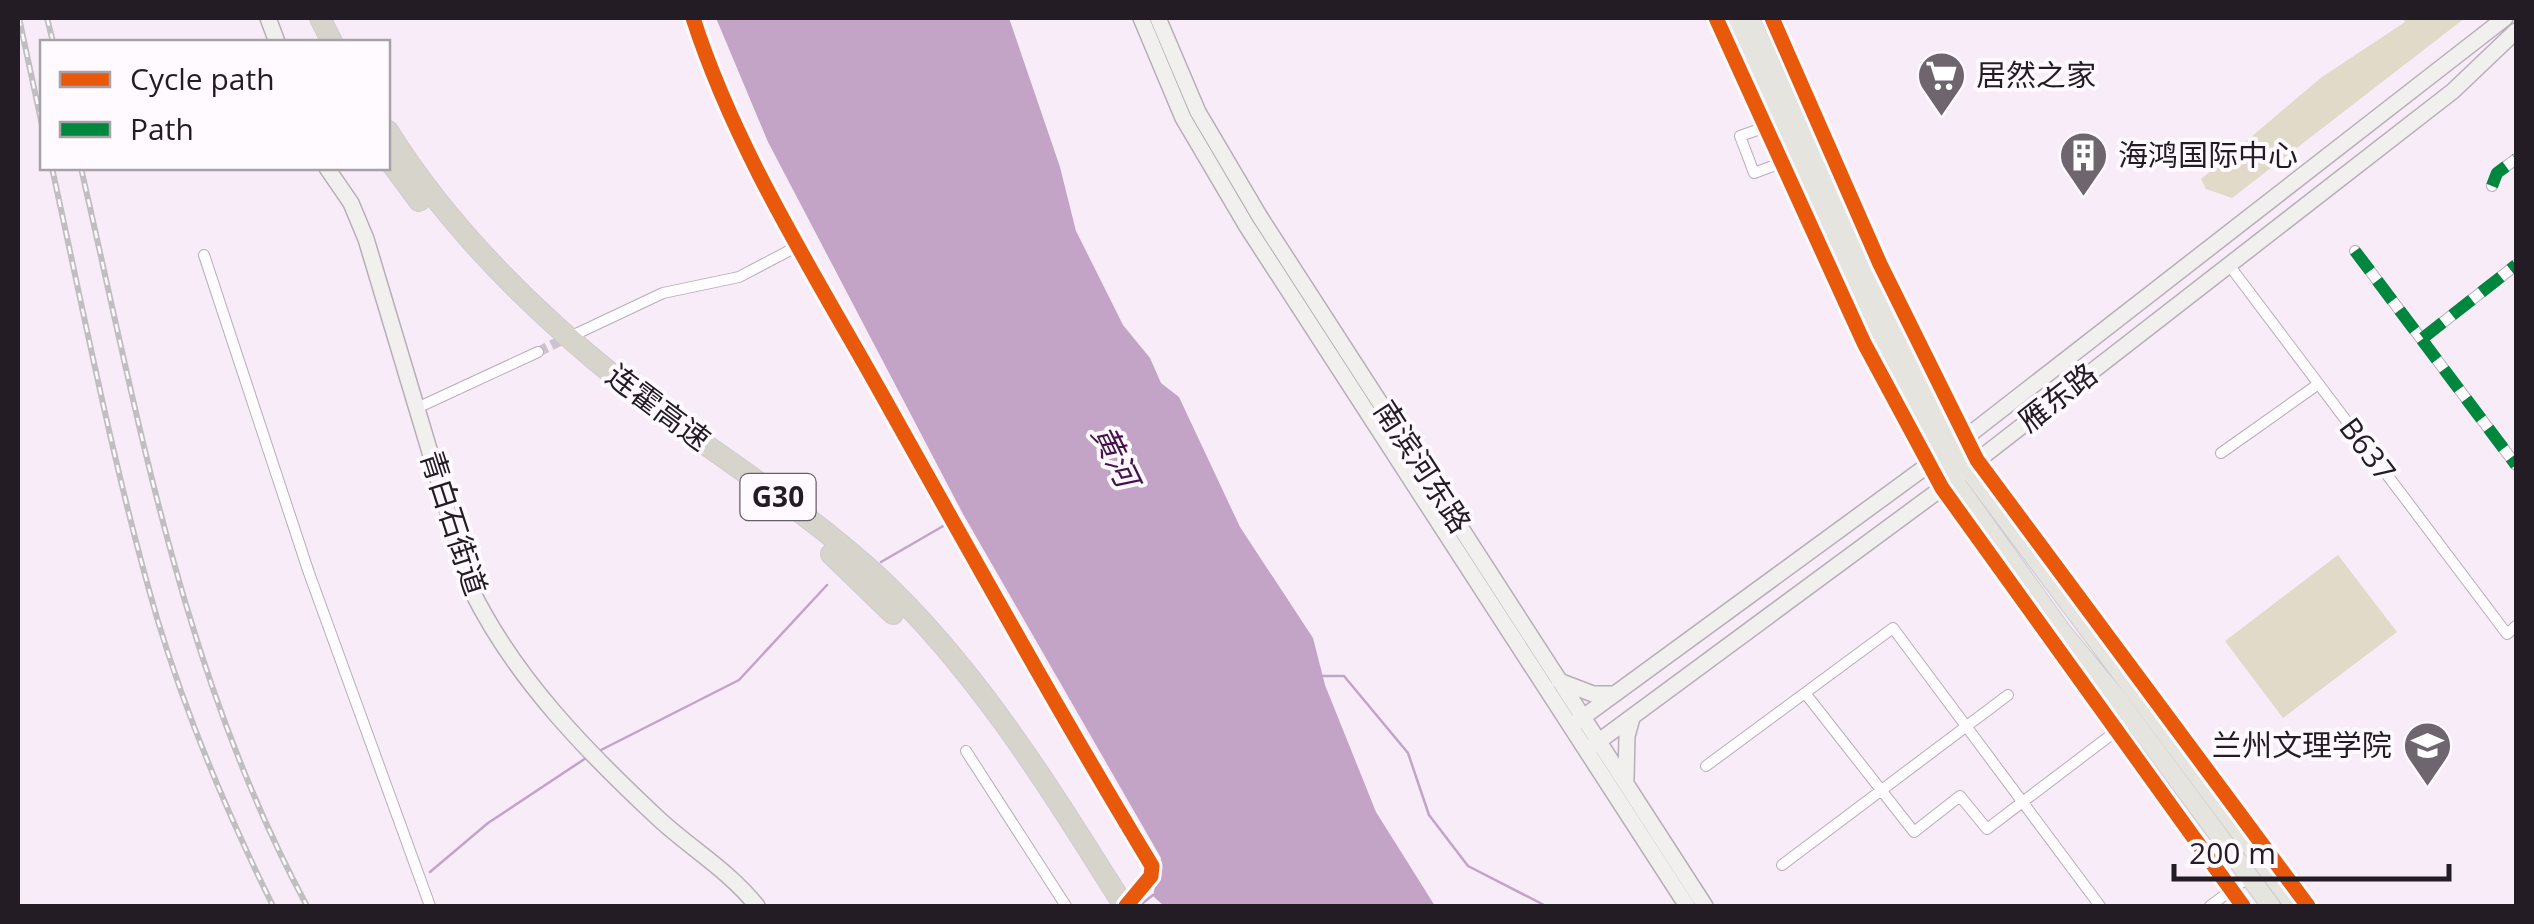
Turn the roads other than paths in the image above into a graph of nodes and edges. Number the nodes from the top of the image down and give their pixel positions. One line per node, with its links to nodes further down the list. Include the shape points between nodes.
1 (693, 18): 19 (street, via 714,82)
2 (1141, 18): 28 (main road, 南滨河东路, via 1183,118 1246,225)
3 (1158, 18): 28 (main road, 南滨河东路, via 1198,112)
4 (1716, 18): 12 (street)
5 (1733, 18): 15 (main road)
6 (1750, 18): 30 (main road)
7 (1772, 18): 30 (street, via 1880,264)
8 (2504, 18): 9 (street); 10 (main road, 雁东路)
9 (2515, 32): 11 (main road, 雁东路)
10 (2434, 69): 11 (main road); 30 (main road, 雁东路)
11 (2453, 91): 22 (main road, 雁东路)
12 (1766, 127): 15 (street); 15 (street, via 1740,136 1754,173)
13 (390, 134): 57 (highway, 连霍高速 / G30, via 418,180 508,282 620,380 875,574 956,661 1038,770)
14 (2516, 159): 18 (street)
15 (1790, 160): 30 (main road, via 1863,307)
16 (390, 162): 56 (highway, 连霍高速 / G30, via 512,302 610,389 823,548 879,598 968,694)
17 (329, 170): 29 (main road, 青白石街道, via 366,240)
18 (2492, 186)
19 (798, 246): 24 (street, via 739,278 663,293); 57 (street, via 1152,866)
20 (2355, 251): 25 (street)
21 (204, 255): 53 (street, via 309,573)
22 (2228, 265): 27 (street, B637); 33 (main road, 雁东路)
23 (2516, 266): 25 (street)
24 (576, 334)
25 (2423, 338): 32 (street)
26 (538, 352): 29 (street)
27 (2317, 384): 31 (street); 34 (street, B637)
28 (1365, 391): 35 (main road, 南滨河东路); 41 (main road, 南滨河东路)
29 (417, 408): 54 (main road, 青白石街道, via 471,589 524,675 628,788 732,875)
30 (1946, 451): 33 (main road); 33 (street); 37 (main road, 雁东路)
31 (2221, 453)
32 (2516, 465)
33 (1959, 474): 39 (main road, 雁东路); 40 (main road, via 2064,634); 43 (street); 64 (main road); 65 (street)
34 (2512, 630)
35 (1559, 681): 37 (main road); 41 (main road, 南滨河东路)
36 (1805, 692): 42 (street, via 1893,628); 46 (street); 48 (street)
37 (1613, 694): 41 (main road, 雁东路)
38 (2008, 695): 42 (street)
39 (1633, 716): 44 (main road, 雁东路); 47 (main road)
40 (2132, 719): 43 (street); 51 (main road)
41 (1577, 721): 44 (main road, 南滨河东路)
42 (1965, 725): 48 (street); 49 (street)
43 (2115, 732): 49 (street); 52 (street)
44 (1593, 746): 47 (main road, 南滨河东路); 58 (main road, 南滨河东路)
45 (966, 751): 55 (street)
46 (1706, 766)
47 (1626, 782): 59 (main road, 南滨河东路)
48 (1881, 789): 49 (street, via 1914,832 1960,796 1987,829); 50 (street)
49 (2022, 802): 60 (street)
50 (1782, 865)
51 (2249, 877): 52 (street); 63 (main road)
52 (2232, 892): 61 (street); 62 (street)
53 (430, 906)
54 (757, 906)
55 (1066, 906)
56 (1108, 906)
57 (1124, 906)
58 (1687, 906)
59 (1705, 906)
60 (2100, 906)
61 (2210, 906)
62 (2243, 906)
63 (2271, 906)
64 (2295, 906)
65 (2308, 906)

